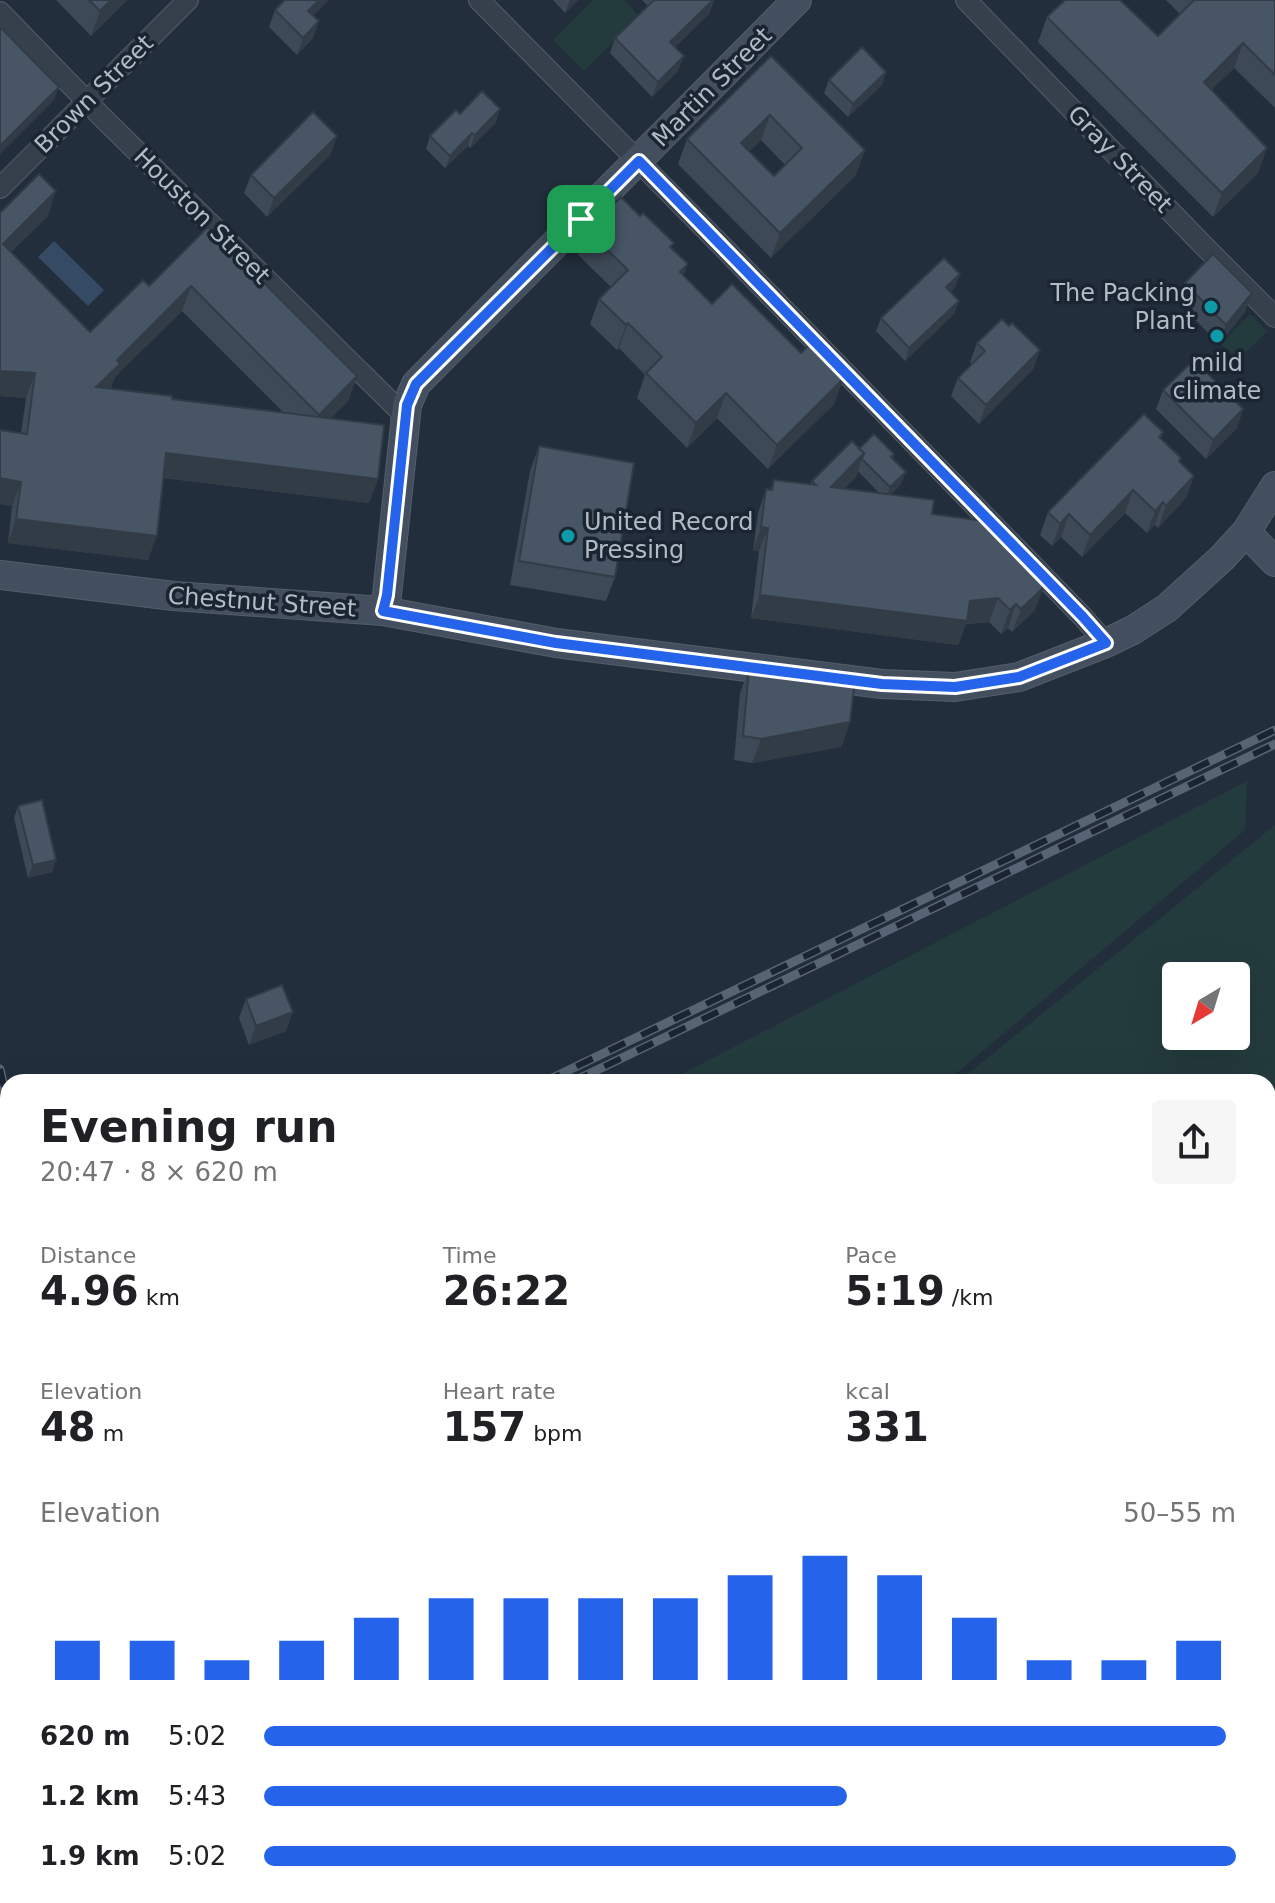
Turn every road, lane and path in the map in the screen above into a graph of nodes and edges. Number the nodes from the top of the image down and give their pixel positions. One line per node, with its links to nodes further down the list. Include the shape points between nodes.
1 (188, 0): 6 (street, Brown Street)
2 (479, 0): 7 (street)
3 (797, 0): 7 (street, Martin Street)
4 (966, 0): 9 (street, Gray Street)
5 (0, 12): 6 (street, Houston Street)
6 (87, 101): 8 (street, Brown Street); 10 (street, Houston Street)
7 (639, 161): 10 (street, Martin Street, via 416,384); 16 (street)
8 (0, 188)
9 (1275, 317)
10 (407, 418): 15 (street, Martin Street)
11 (1275, 486): 12 (street, Chestnut Street)
12 (1246, 532): 13 (street); 16 (street, Chestnut Street, via 1167,608)
13 (1275, 562)
14 (0, 575): 15 (street, Chestnut Street, via 174,596)
15 (383, 611): 16 (street, Chestnut Street, via 556,643 926,686 1019,677)
16 (1106, 643)

